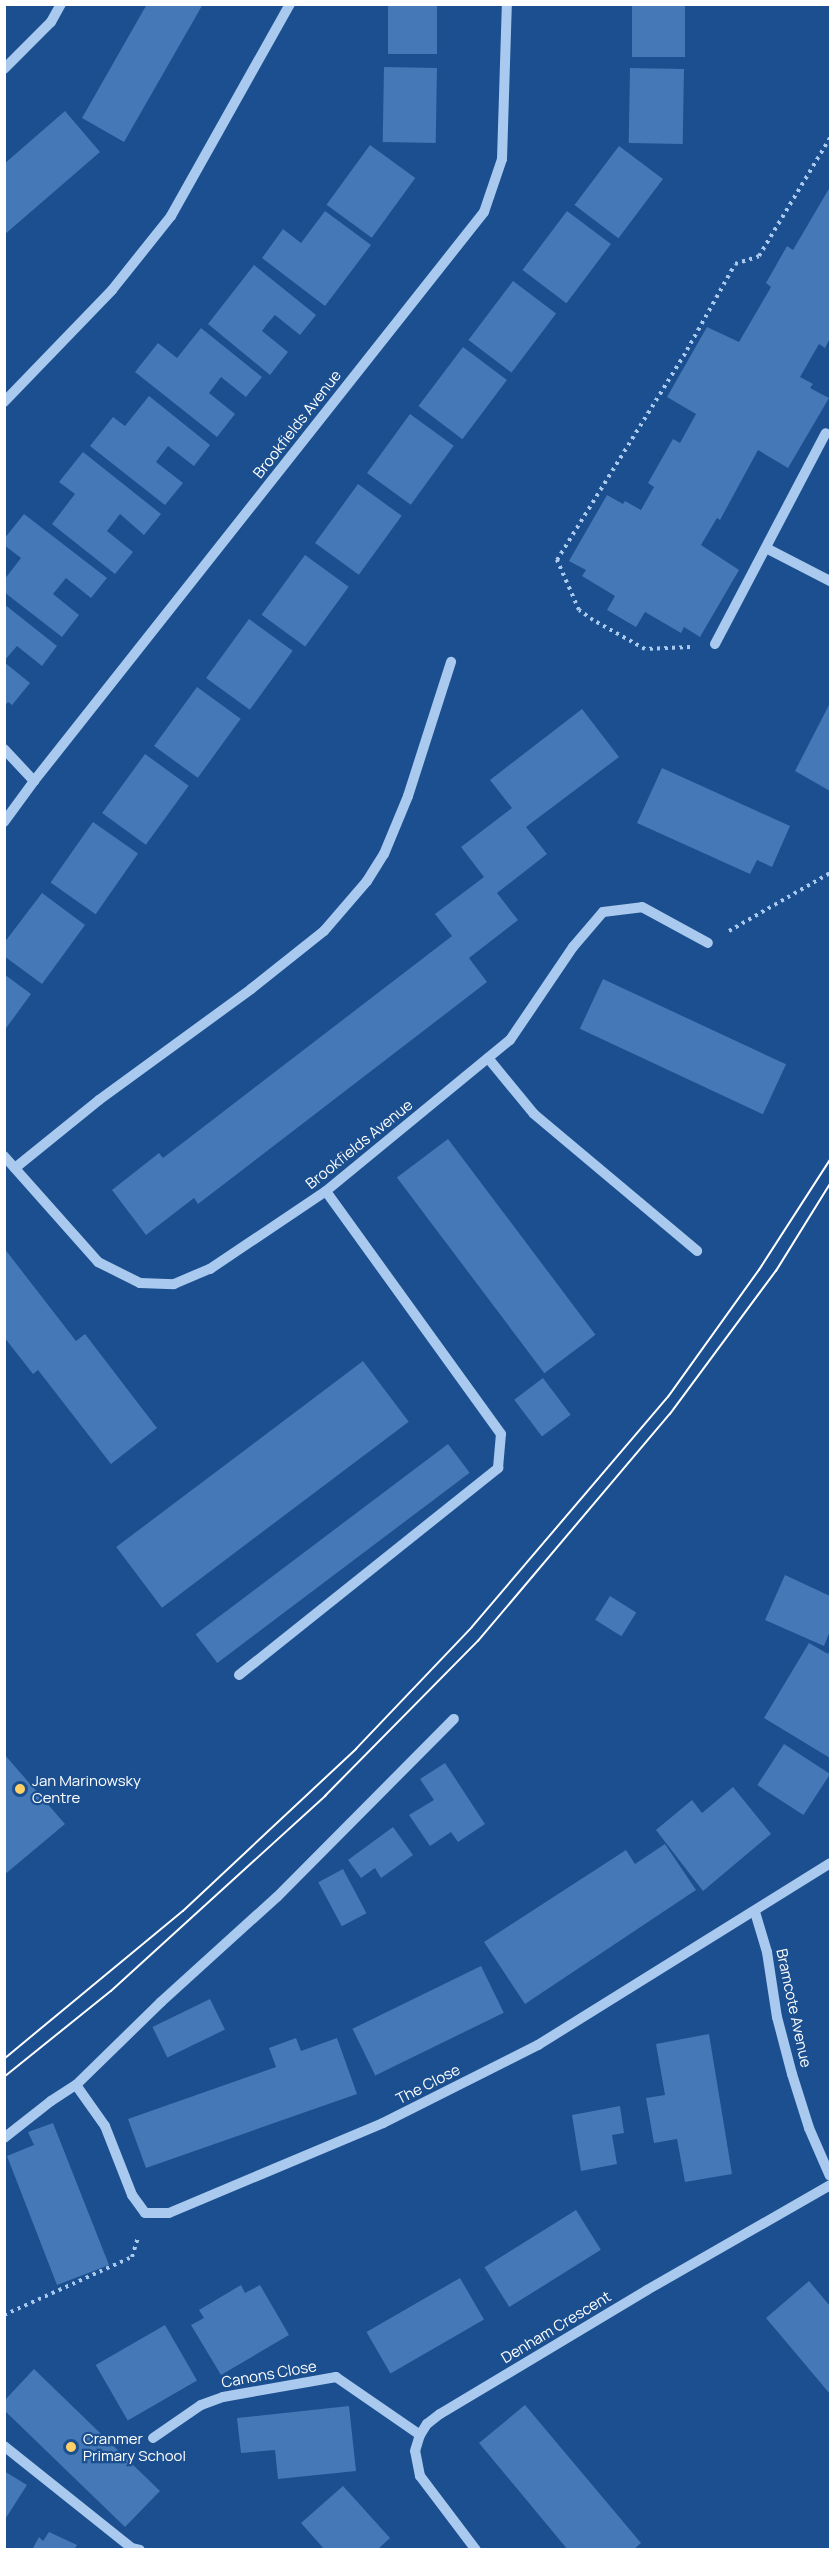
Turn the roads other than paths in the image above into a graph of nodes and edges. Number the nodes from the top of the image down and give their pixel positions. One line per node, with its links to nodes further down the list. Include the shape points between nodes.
1 (61, 4): 4 (street, via 51,22)
2 (290, 4): 5 (street, via 171,216 112,290)
3 (507, 4): 12 (street, Brookfields Avenue, via 502,159 484,212)
4 (4, 69)
5 (4, 402)
6 (826, 432): 7 (street)
7 (766, 548): 8 (street); 9 (street)
8 (831, 581)
9 (715, 644)
10 (451, 662): 17 (street, via 408,796 384,854 367,881 324,931)
11 (4, 749): 12 (street)
12 (34, 781): 13 (street, Brookfields Avenue)
13 (4, 822)
14 (708, 943): 15 (street, Brookfields Avenue, via 642,907 603,912 573,947 510,1040)
15 (488, 1058): 18 (street, Brookfields Avenue); 19 (street, via 534,1114)
16 (4, 1156): 17 (street, Brookfields Avenue)
17 (15, 1168): 18 (street, Brookfields Avenue, via 98,1262 140,1283 174,1284 210,1269)
18 (326, 1191): 20 (street, via 501,1434 498,1468)
19 (697, 1251)
20 (239, 1675)
21 (454, 1719): 24 (street, via 277,1897)
22 (831, 1863): 23 (street, The Close)
23 (755, 1912): 24 (street, The Close, via 538,2045 383,2123 169,2213 145,2213 132,2195 105,2126); 26 (street, Bramcote Avenue, via 768,1952 777,2017 792,2074 809,2128)
24 (76, 2085): 25 (street)
25 (4, 2138)
26 (831, 2176)
27 (831, 2185): 28 (street, Denham Crescent, via 449,2408 427,2424)
28 (420, 2435): 29 (street, Canons Close, via 336,2378 223,2397 201,2405); 32 (street, via 415,2451 420,2476)
29 (153, 2438)
30 (4, 2446): 31 (street, via 132,2548)
31 (140, 2550)
32 (476, 2550)

